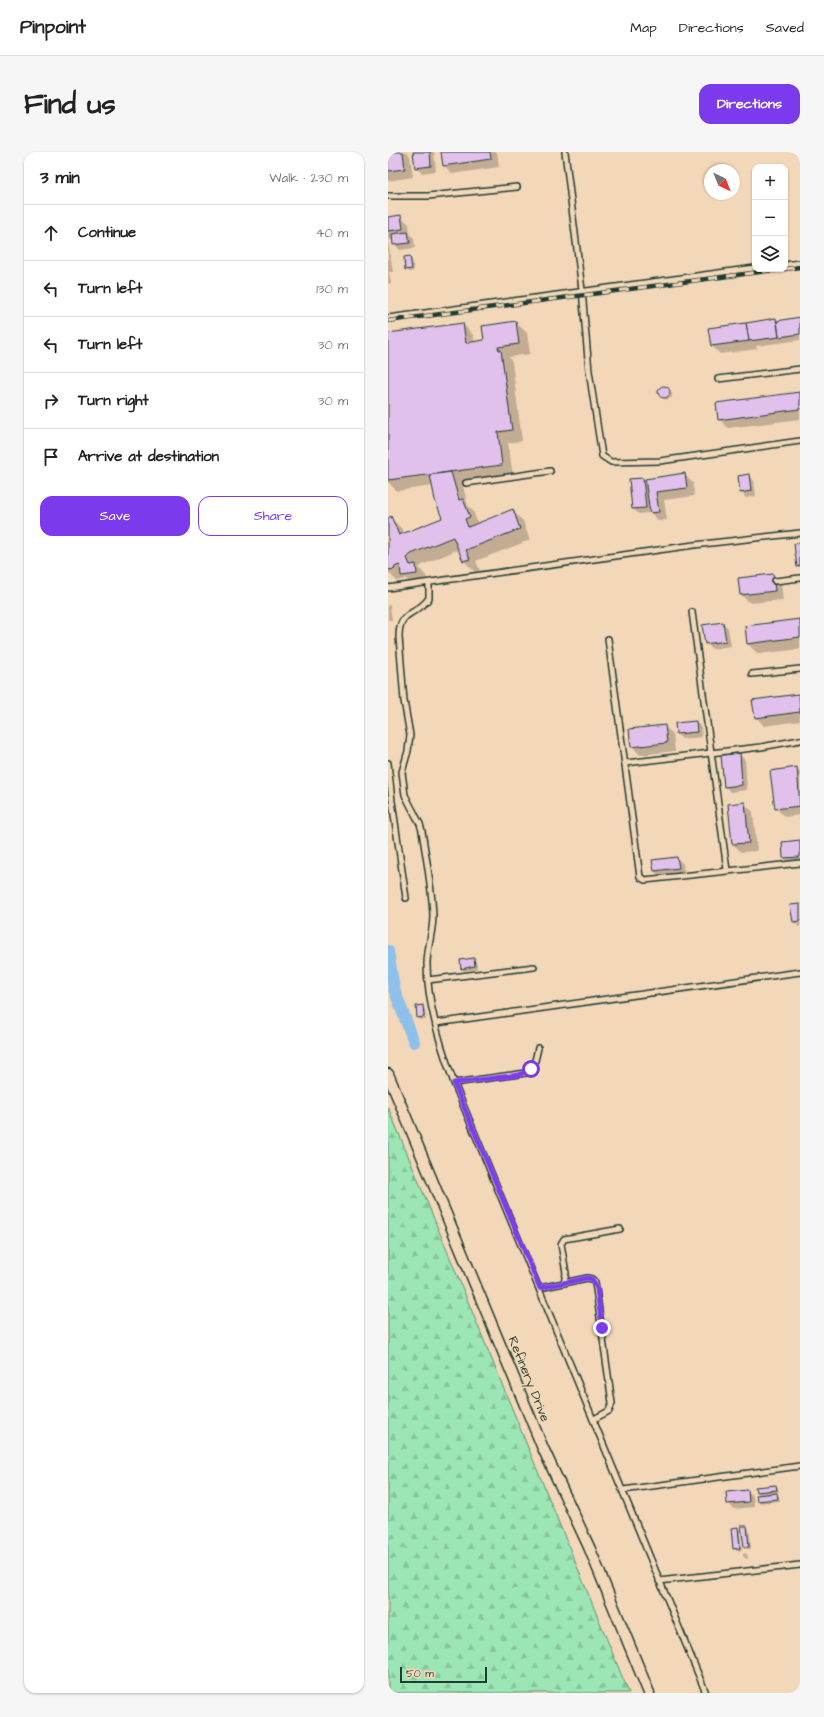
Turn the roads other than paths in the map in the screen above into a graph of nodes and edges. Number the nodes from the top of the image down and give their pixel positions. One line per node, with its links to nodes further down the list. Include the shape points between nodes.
1 (565, 152): 7 (lane)
2 (517, 188): 3 (lane, via 428,196)
3 (388, 196)
4 (800, 263): 5 (lane)
5 (788, 265)
6 (752, 268): 7 (lane)
7 (582, 290): 8 (lane); 11 (lane, via 590,379 602,456 607,460 660,461)
8 (388, 318)
9 (800, 369): 10 (lane)
10 (718, 379)
11 (800, 441)
12 (550, 471): 13 (lane)
13 (466, 483)
14 (800, 533): 17 (lane)
15 (800, 578): 16 (lane)
16 (775, 581)
17 (429, 583): 18 (lane); 32 (lane, via 429,598 422,606 402,619 399,626 404,701 410,735 402,772 408,804 422,830 433,916 427,950)
18 (388, 588)
19 (692, 612): 24 (lane)
20 (608, 640): 26 (lane)
21 (800, 668): 22 (lane)
22 (752, 674)
23 (800, 740): 24 (lane)
24 (711, 753): 26 (lane); 28 (lane)
25 (388, 763): 29 (lane)
26 (626, 763): 28 (lane, via 640,877 645,880)
27 (800, 863): 28 (lane)
28 (727, 870)
29 (406, 898)
30 (534, 966): 32 (lane)
31 (800, 972): 33 (lane)
32 (428, 980): 33 (lane)
33 (436, 1023): 36 (lane)
34 (538, 1048): 36 (lane, via 534,1065 526,1073)
35 (388, 1074): 45 (street, Refinery Drive, via 542,1446 588,1547)
36 (454, 1083): 39 (lane)
37 (620, 1229): 38 (lane, via 564,1239 561,1244 566,1273)
38 (564, 1283): 39 (lane); 40 (lane, via 590,1277 597,1288 612,1403 609,1411)
39 (540, 1288): 40 (lane)
40 (594, 1419): 42 (lane)
41 (800, 1466): 42 (lane)
42 (623, 1490): 44 (lane)
43 (800, 1565): 44 (lane)
44 (659, 1581): 46 (lane)
45 (649, 1693)
46 (706, 1693)

